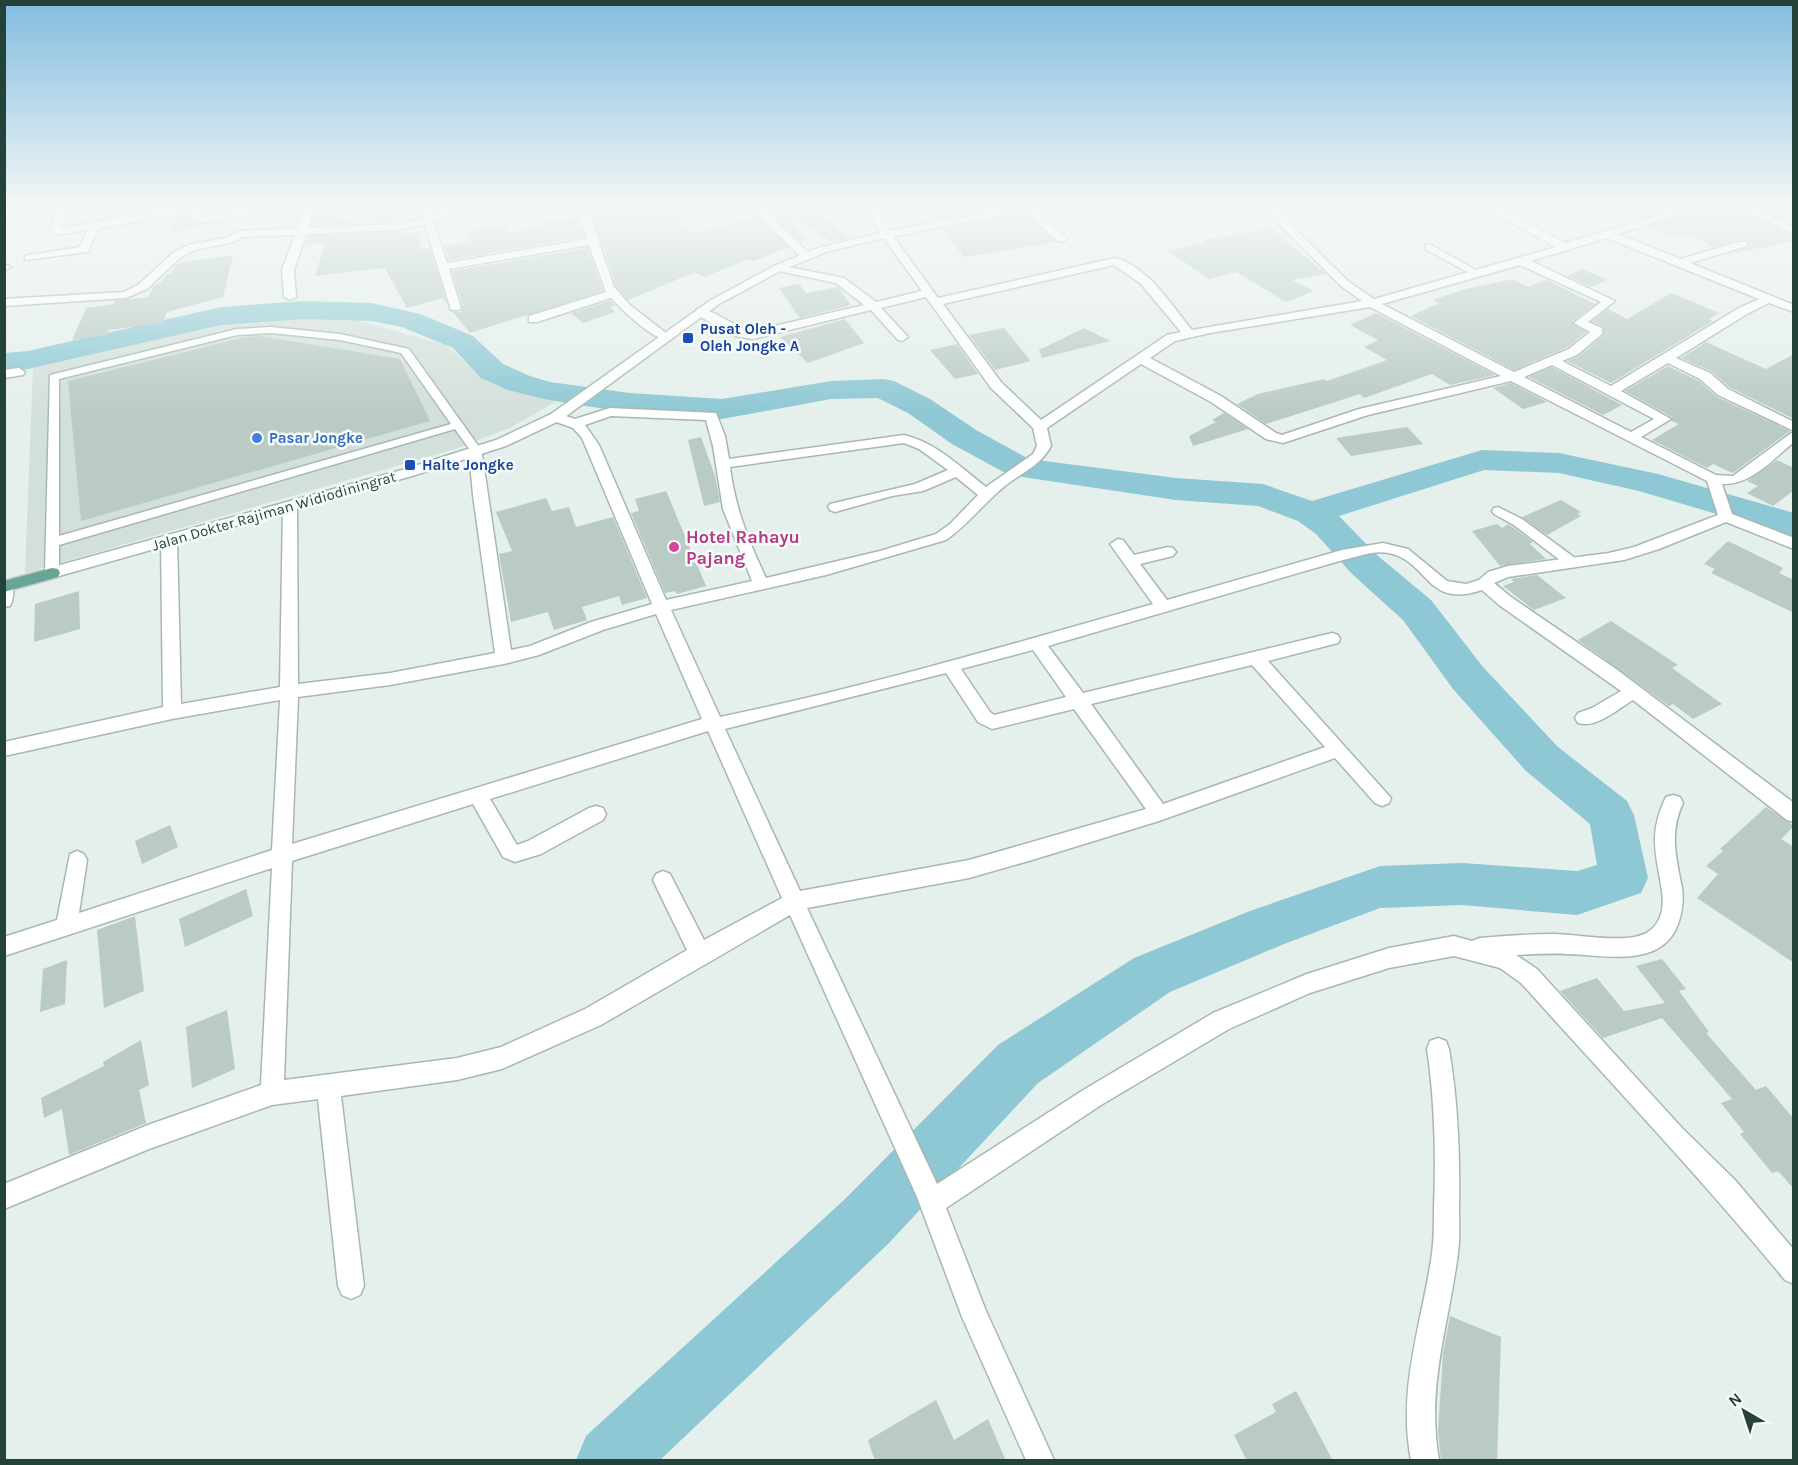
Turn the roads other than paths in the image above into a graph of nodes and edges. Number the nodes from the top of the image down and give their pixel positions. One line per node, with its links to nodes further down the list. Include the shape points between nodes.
1 (154, 277): 18 (street, via 137,292 126,295)
2 (289, 277): 15 (street)
3 (447, 277): 21 (street)
4 (606, 277): 14 (street)
5 (760, 277): 23 (street, Jalan Dokter Rajiman Widiodiningrat)
6 (826, 277): 20 (street, via 840,280)
7 (917, 277): 16 (street)
8 (1034, 277): 16 (street)
9 (1140, 277): 25 (street)
10 (1338, 277): 19 (street)
11 (1461, 277): 19 (street)
12 (1556, 277): 30 (street, via 1609,302 1580,323 1599,331 1573,352)
13 (1715, 277): 17 (street)
14 (614, 293): 24 (street); 26 (street)
15 (291, 297)
16 (932, 298): 20 (street); 37 (street, via 996,385)
17 (1769, 299): 22 (street); 29 (street)
18 (4, 303)
19 (1372, 303): 25 (street); 33 (street)
20 (873, 306): 23 (street, via 746,335); 27 (street)
21 (455, 308)
22 (1794, 309)
23 (701, 312): 26 (street, Jalan Dokter Rajiman Widiodiningrat)
24 (533, 319)
25 (1188, 333): 28 (street, via 1165,341)
26 (665, 337): 35 (street, Jalan Dokter Rajiman Widiodiningrat)
27 (902, 337)
28 (1140, 358): 33 (street, via 1216,399 1271,436 1283,439 1364,412); 37 (street)
29 (1667, 358): 34 (street); 38 (street, via 1705,376 1723,392)
30 (1553, 361): 33 (street); 34 (street)
31 (19, 372): 32 (street)
32 (4, 374)
33 (1513, 377): 40 (street)
34 (1613, 392): 40 (street, via 1664,419)
35 (567, 416): 41 (street, Jalan Dokter Rajiman Widiodiningrat); 42 (street, via 610,412 711,416); 62 (street, via 588,434)
36 (458, 424): 41 (lane); 51 (lane); 51 (lane, via 405,351 340,337 271,330 237,332 54,377)
37 (1040, 427): 45 (street, via 1044,446 1032,461)
38 (1794, 427)
39 (1794, 435): 44 (street, via 1736,480)
40 (1629, 438): 44 (street)
41 (476, 451): 46 (street, Jalan Dokter Rajiman Widiodiningrat); 65 (street)
42 (724, 464): 43 (street, via 904,439 927,448); 58 (street, via 736,531)
43 (956, 472): 45 (street); 47 (street, via 918,488)
44 (1714, 482): 49 (street)
45 (986, 494): 58 (street, via 941,537 884,555)
46 (290, 506): 50 (street, Jalan Dokter Rajiman Widiodiningrat); 69 (street)
47 (835, 507)
48 (1498, 511): 56 (lane)
49 (1725, 515): 53 (street); 56 (street, via 1646,548 1609,558)
50 (169, 540): 57 (street, Jalan Dokter Rajiman Widiodiningrat); 71 (street)
51 (52, 542): 57 (lane)
52 (1118, 544): 55 (street)
53 (1794, 544)
54 (1168, 552): 55 (street)
55 (1130, 561): 61 (street)
56 (1570, 561): 59 (street, via 1504,573)
57 (52, 573): 60 (main road, Jalan Dokter Rajiman Widiodiningrat)
58 (761, 584): 62 (street)
59 (1485, 584): 61 (street, via 1469,591 1450,589 1414,559 1388,548 1342,555); 68 (street)
60 (5, 592)
61 (1163, 606): 64 (street)
62 (661, 607): 65 (street); 73 (street)
63 (1332, 639): 66 (street)
64 (1037, 643): 67 (street); 70 (street)
65 (504, 658): 69 (street)
66 (1256, 658): 70 (street); 75 (street)
67 (950, 666): 70 (street, via 984,717 992,722); 73 (street)
68 (1634, 691): 72 (street); 81 (street)
69 (289, 692): 71 (street); 82 (street)
70 (1079, 700): 79 (street)
71 (172, 712): 74 (street)
72 (1584, 718)
73 (715, 724): 76 (street); 85 (street)
74 (4, 749)
75 (1338, 750): 77 (street); 79 (street)
76 (478, 795): 80 (street, via 515,854 534,848); 82 (street)
77 (1382, 798)
78 (1672, 803): 88 (street, via 1663,827 1672,907 1668,924 1660,935 1650,942 1630,946 1531,944)
79 (1159, 813): 85 (street, via 969,869)
80 (596, 814)
81 (1794, 814)
82 (281, 856): 86 (street); 92 (street)
83 (77, 860): 86 (street)
84 (663, 880): 89 (street)
85 (796, 901): 89 (street); 94 (street)
86 (66, 927): 87 (street)
87 (4, 947)
88 (1472, 950): 94 (street, via 1454,946 1389,958 1307,984 1221,1021); 95 (street, via 1506,960 1529,976 1726,1190)
89 (700, 954): 91 (street, via 593,1017 502,1058 457,1069)
90 (1438, 1049): 98 (street, via 1448,1136 1446,1221 1445,1252 1423,1380 1420,1426)
91 (328, 1085): 92 (street); 96 (street)
92 (272, 1093): 93 (street, via 148,1137)
93 (4, 1197)
94 (929, 1197): 97 (street, via 975,1317)
95 (1794, 1271)
96 (351, 1286)
97 (1040, 1461)
98 (1425, 1461)

